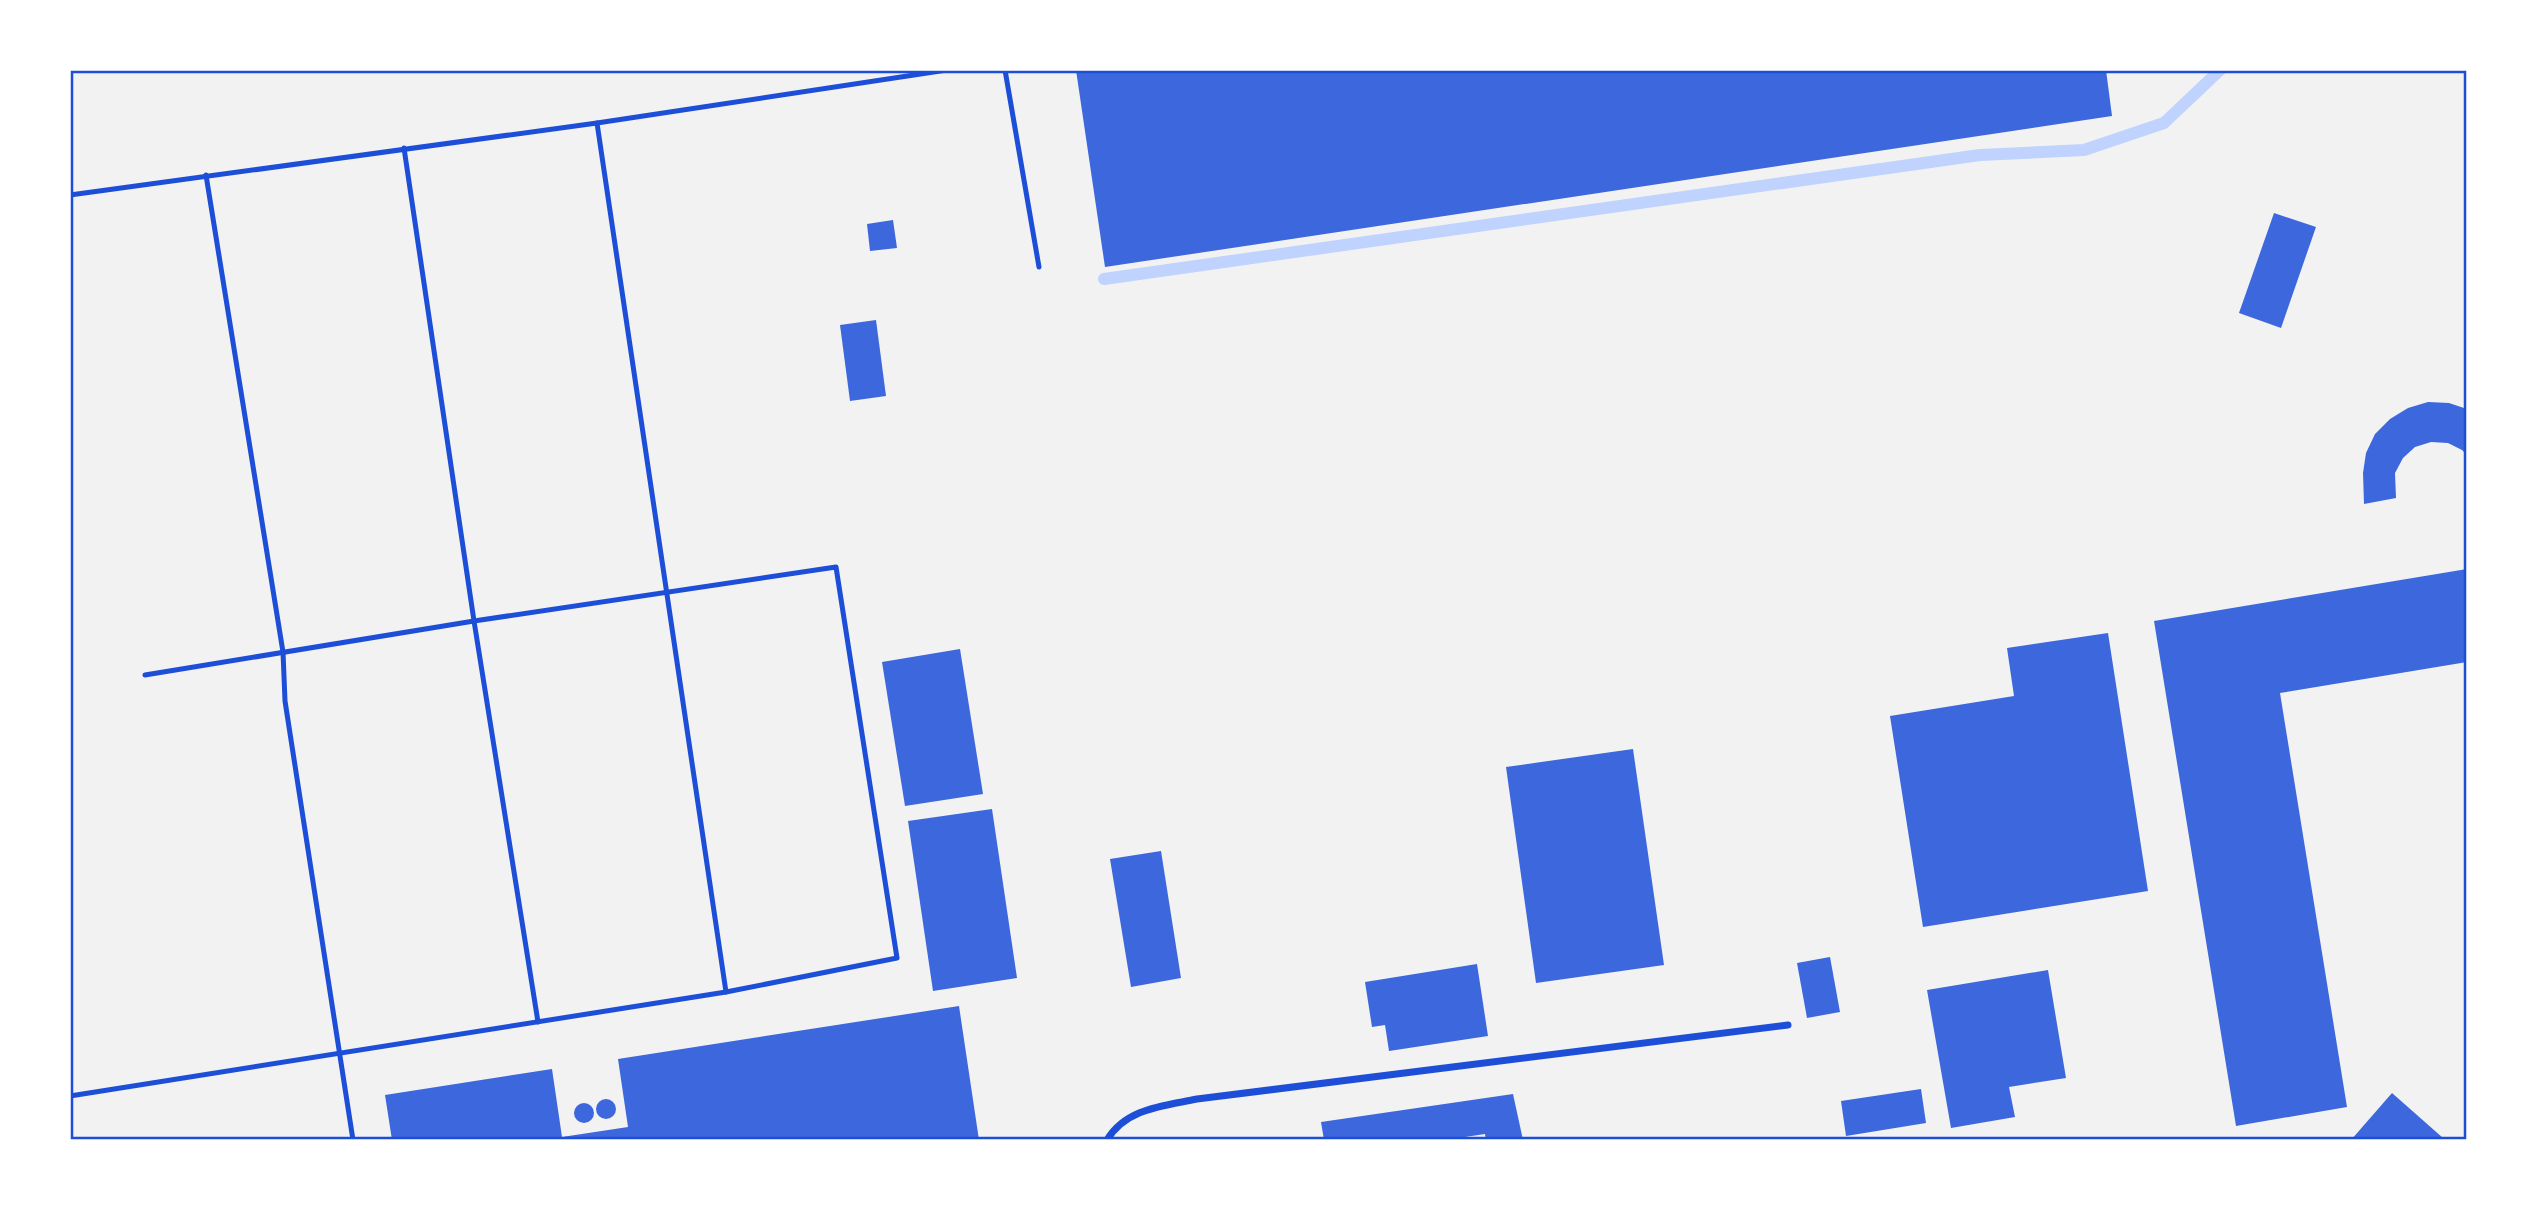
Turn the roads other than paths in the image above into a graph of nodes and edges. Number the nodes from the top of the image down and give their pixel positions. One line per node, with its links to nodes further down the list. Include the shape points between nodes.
1 (947, 70): 3 (lane)
2 (1005, 70): 7 (lane)
3 (597, 123): 4 (lane); 8 (lane)
4 (404, 148): 5 (lane); 9 (lane)
5 (206, 175): 6 (lane); 10 (lane)
6 (70, 195)
7 (1039, 267)
8 (667, 592): 9 (lane); 12 (lane); 12 (lane, via 836,567 897,958)
9 (474, 621): 10 (lane); 13 (lane)
10 (283, 652): 11 (lane); 15 (lane, via 285,701)
11 (145, 674)
12 (726, 992): 13 (lane)
13 (538, 1022): 15 (lane)
14 (1788, 1025): 18 (street, via 1197,1099 1139,1112 1115,1127)
15 (338, 1054): 16 (lane); 17 (lane)
16 (70, 1096)
17 (353, 1140)
18 (1107, 1140)

